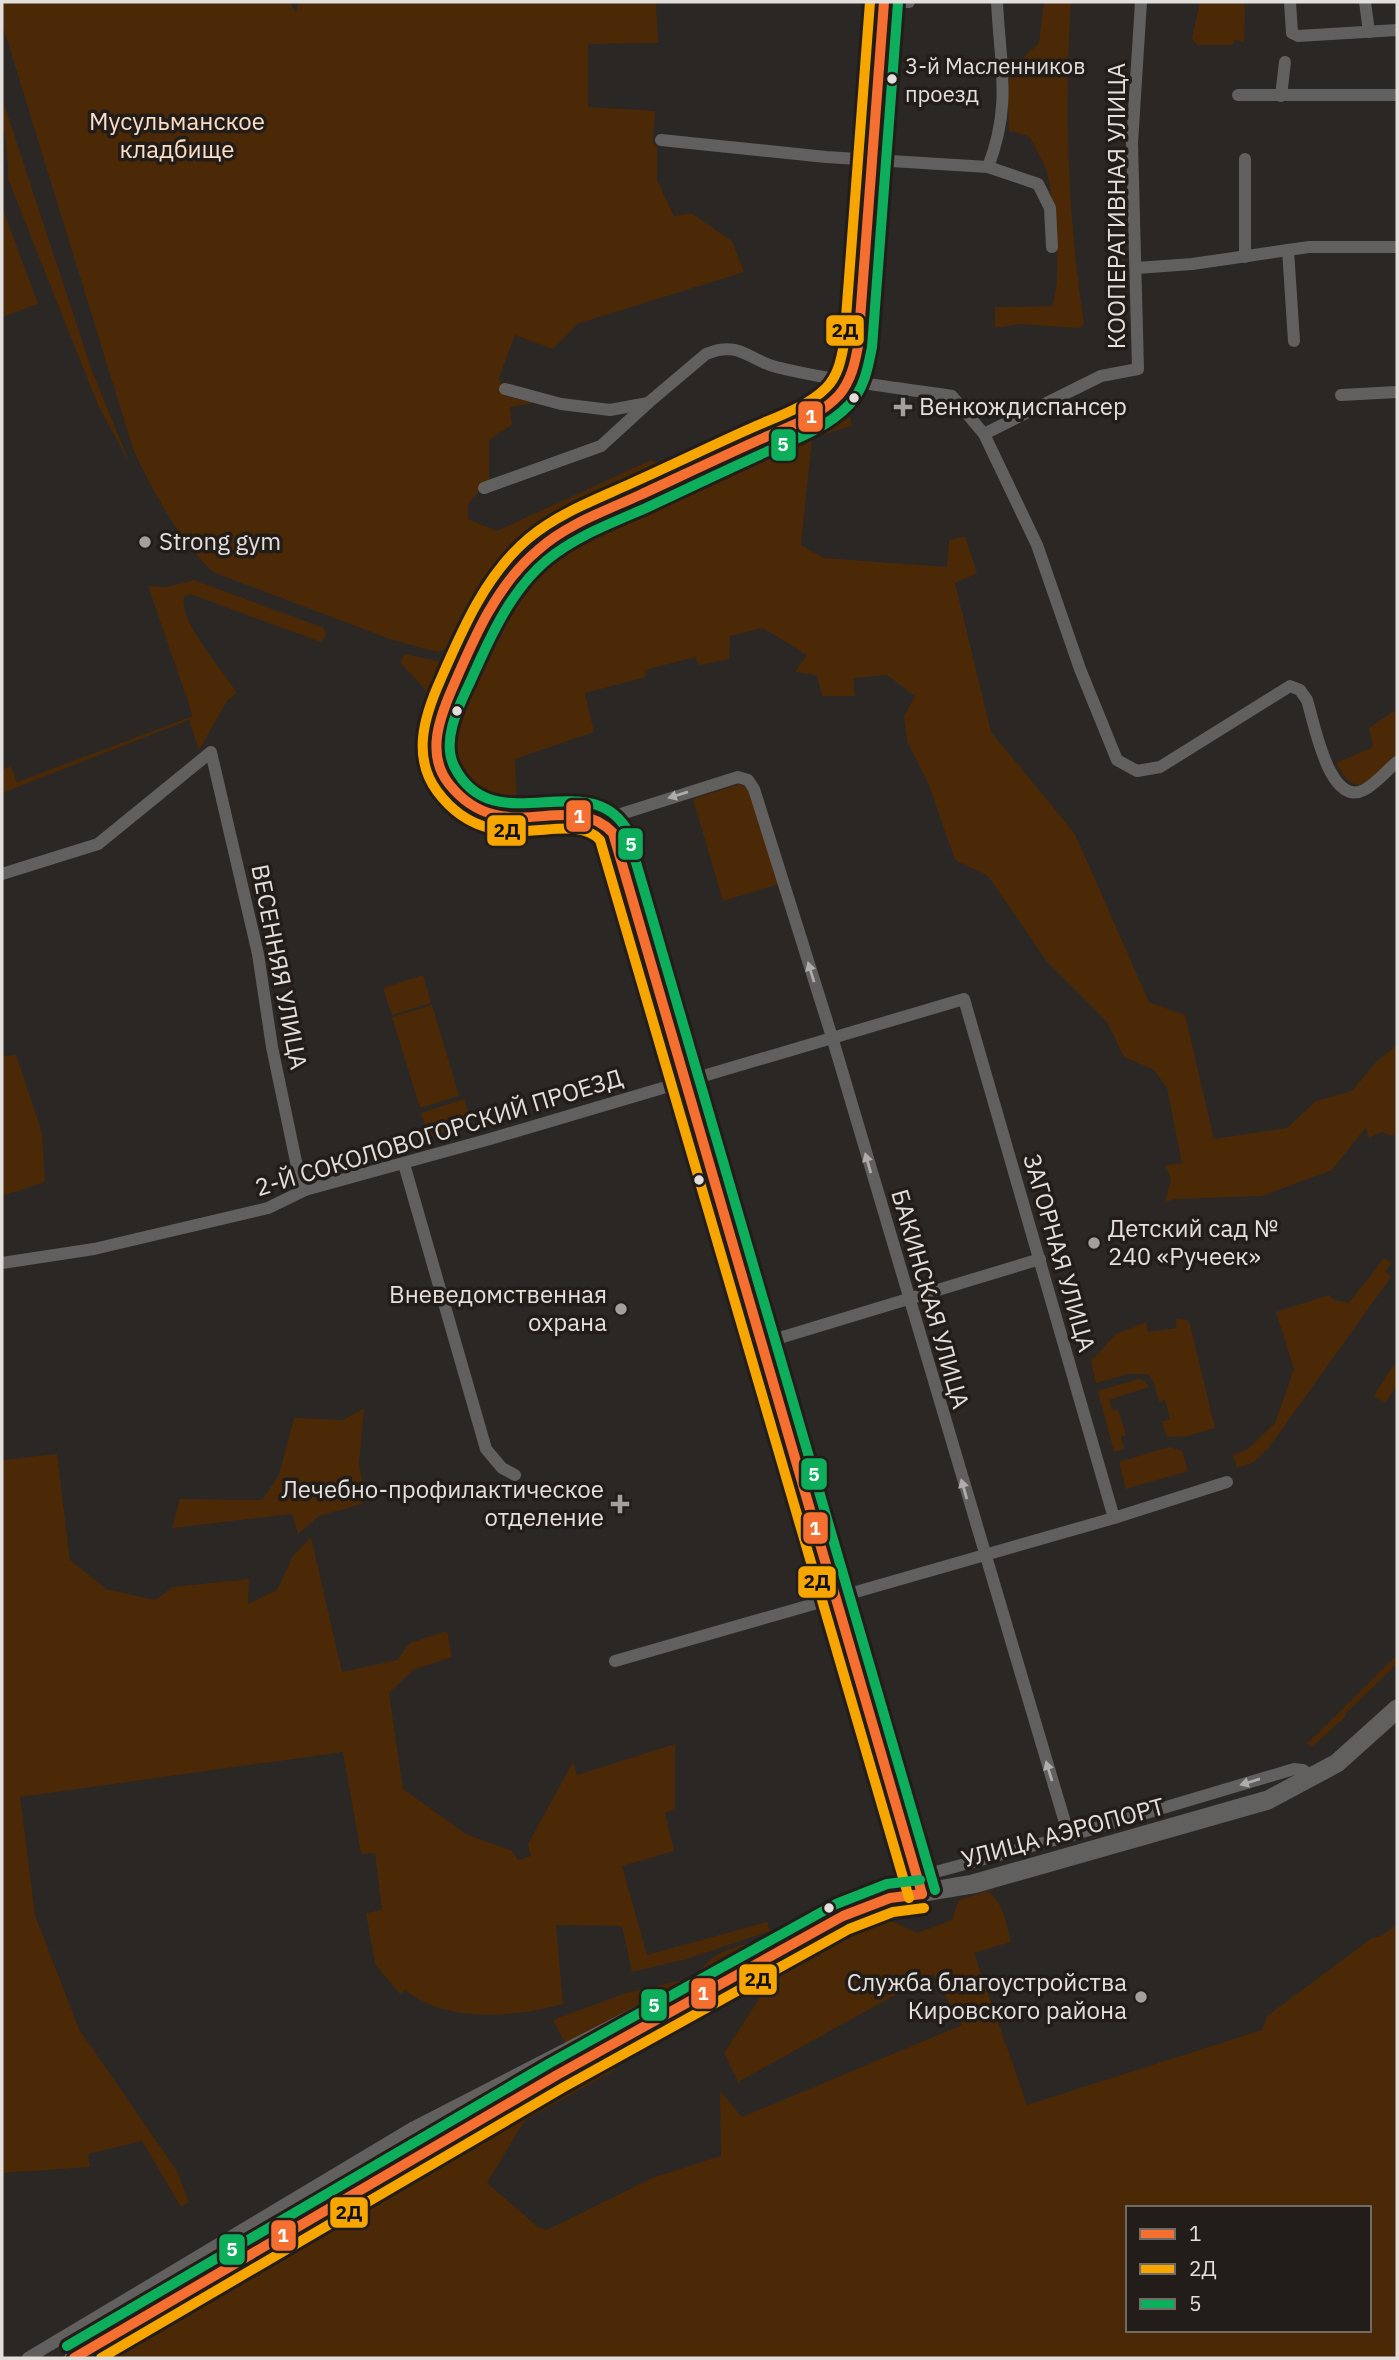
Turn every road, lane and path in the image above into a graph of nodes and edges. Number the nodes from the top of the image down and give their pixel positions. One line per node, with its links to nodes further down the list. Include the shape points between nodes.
1 (884, 2): 16 (main road)
2 (895, 2): 3 (street)
3 (909, 2)
4 (997, 2): 17 (street, via 1005,75 1003,116)
5 (1141, 2): 22 (street, КООПЕРАТИВНАЯ УЛИЦА, via 1132,143)
6 (1290, 2): 9 (street, via 1292,33 1298,37)
7 (1365, 2): 9 (street)
8 (1397, 30): 9 (street)
9 (1368, 32)
10 (1285, 62): 13 (street)
11 (1397, 94): 13 (street)
12 (1238, 95): 13 (street)
13 (1281, 96)
14 (661, 141): 16 (street)
15 (1245, 159): 21 (street)
16 (874, 160): 17 (street); 24 (main road, via 858,346)
17 (988, 167): 18 (street, via 1038,184 1050,208)
18 (1052, 247)
19 (1397, 247): 20 (street)
20 (1288, 250): 21 (street); 23 (street)
21 (1245, 257): 22 (street)
22 (1137, 268): 29 (street, КООПЕРАТИВНАЯ УЛИЦА, via 1138,369 1101,376)
23 (1293, 341)
24 (850, 381): 28 (street, via 774,367 747,352 716,349); 29 (street, via 952,396); 32 (main road, via 826,408 551,539 520,567 498,600 458,675 438,725 434,746 440,767 455,792 481,811 502,818 581,815)
25 (505, 389): 28 (street, via 561,404 610,410)
26 (1397, 392): 27 (street)
27 (1340, 395)
28 (648, 403): 30 (street, via 601,446)
29 (985, 434): 31 (street, via 1037,545 1117,760 1137,771 1160,766 1290,686 1307,700 1332,779 1342,789 1364,790)
30 (484, 488)
31 (1397, 762)
32 (605, 823): 35 (street, БАКИНСКАЯ УЛИЦА, one-way to 32, via 754,789 743,778); 36 (main road)
33 (2, 874): 38 (street, ВЕСЕННЯЯ УЛИЦА, via 98,844 211,752)
34 (964, 999): 35 (street, 2-Й СОКОЛОВОГОРСКИЙ ПРОЕЗД); 39 (street, ЗАГОРНАЯ УЛИЦА)
35 (832, 1037): 36 (street, 2-Й СОКОЛОВОГОРСКИЙ ПРОЕЗД); 41 (street, БАКИНСКАЯ УЛИЦА, one-way to 35)
36 (685, 1080): 37 (street, 2-Й СОКОЛОВОГОРСКИЙ ПРОЕЗД); 42 (main road)
37 (404, 1164): 38 (street, 2-Й СОКОЛОВОГОРСКИЙ ПРОЕЗД); 43 (street, via 486,1449)
38 (305, 1190): 40 (street, 2-Й СОКОЛОВОГОРСКИЙ ПРОЕЗД, via 268,1208 94,1249)
39 (1040, 1259): 41 (street); 45 (street, ЗАГОРНАЯ УЛИЦА)
40 (2, 1263)
41 (908, 1299): 42 (street); 46 (street, БАКИНСКАЯ УЛИЦА, one-way to 41)
42 (763, 1343): 47 (main road)
43 (514, 1475)
44 (1227, 1482): 45 (street)
45 (1114, 1518): 46 (street)
46 (983, 1555): 47 (street); 51 (street, БАКИНСКАЯ УЛИЦА, one-way to 46)
47 (836, 1598): 48 (street); 52 (main road)
48 (615, 1661)
49 (1397, 1710): 50 (main road, УЛИЦА АЭРОПОРТ, via 1347,1755)
50 (1313, 1778): 51 (street, one-way to 51, via 1294,1769); 52 (main road, УЛИЦА АЭРОПОРТ, via 1268,1800 999,1878)
51 (1069, 1836): 52 (street)
52 (919, 1885): 55 (main road, УЛИЦА АЭРОПОРТ, via 843,1916 557,2075)
53 (696, 1982): 54 (street, via 414,2127)
54 (28, 2358)
55 (74, 2358)

